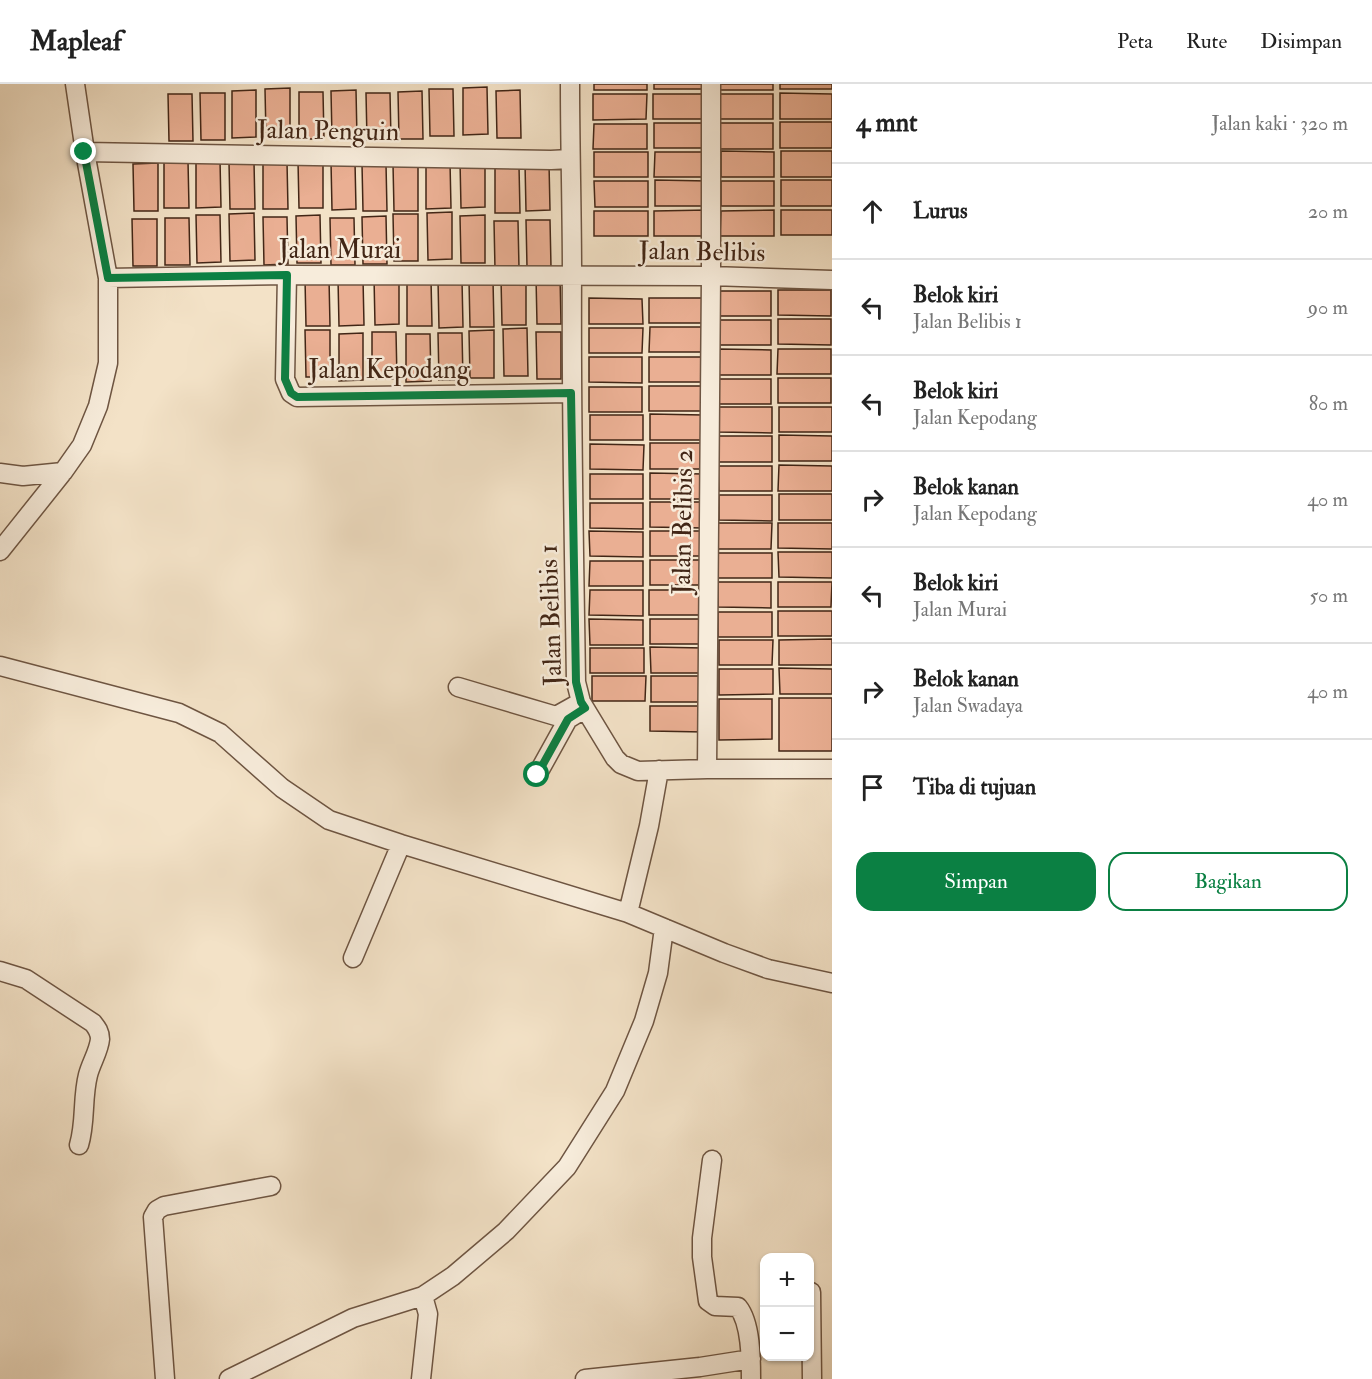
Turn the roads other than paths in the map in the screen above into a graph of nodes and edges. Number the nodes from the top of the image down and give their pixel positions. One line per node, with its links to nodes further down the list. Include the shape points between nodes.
1 (75, 84): 4 (street)
2 (570, 84): 5 (street, Jalan Belibis 1)
3 (711, 84): 8 (street, Jalan Belibis 2)
4 (84, 152): 5 (street, Jalan Penguin); 9 (street)
5 (570, 159): 7 (street, Jalan Belibis 1)
6 (287, 275): 7 (street, Jalan Murai); 9 (street, Jalan Murai); 11 (street, Jalan Kepodang, via 285,379 297,397)
7 (572, 276): 8 (street, Jalan Belibis); 11 (street, Jalan Belibis 1)
8 (711, 276): 10 (street, Jalan Belibis); 18 (street, Jalan Belibis 2)
9 (108, 278): 12 (street, via 108,363 98,406 82,445)
10 (832, 280)
11 (571, 393): 17 (street, Jalan Belibis 1, via 576,682)
12 (63, 472): 13 (street, via 23,476); 14 (street)
13 (0, 473)
14 (0, 551)
15 (0, 666): 22 (street, via 179,713 220,733 282,788 328,820)
16 (458, 687): 17 (street, via 556,716)
17 (583, 705): 20 (street, Jalan Belibis 1, via 621,764 638,771); 21 (street, via 568,719)
18 (707, 769): 19 (street, Jalan Belibis 1); 20 (street, Jalan Belibis 1)
19 (832, 769)
20 (659, 770): 23 (street)
21 (537, 775)
22 (401, 844): 23 (street); 25 (street)
23 (628, 913): 24 (street)
24 (664, 928): 27 (street, via 768,969); 31 (street, via 658,973 644,1021 615,1091 567,1167 506,1231)
25 (353, 958)
26 (0, 971): 28 (street, via 26,979 93,1023 100,1032 87,1079)
27 (832, 983)
28 (79, 1145)
29 (712, 1160): 33 (street, via 702,1238 708,1301 715,1306 738,1307 743,1313)
30 (271, 1186): 34 (street, via 164,1206 153,1217)
31 (423, 1296): 35 (street, via 353,1318); 36 (street, via 428,1314)
32 (811, 1307): 39 (street)
33 (751, 1359): 37 (street); 38 (street)
34 (165, 1379)
35 (229, 1379)
36 (421, 1379)
37 (585, 1379)
38 (751, 1379)
39 (812, 1379)

